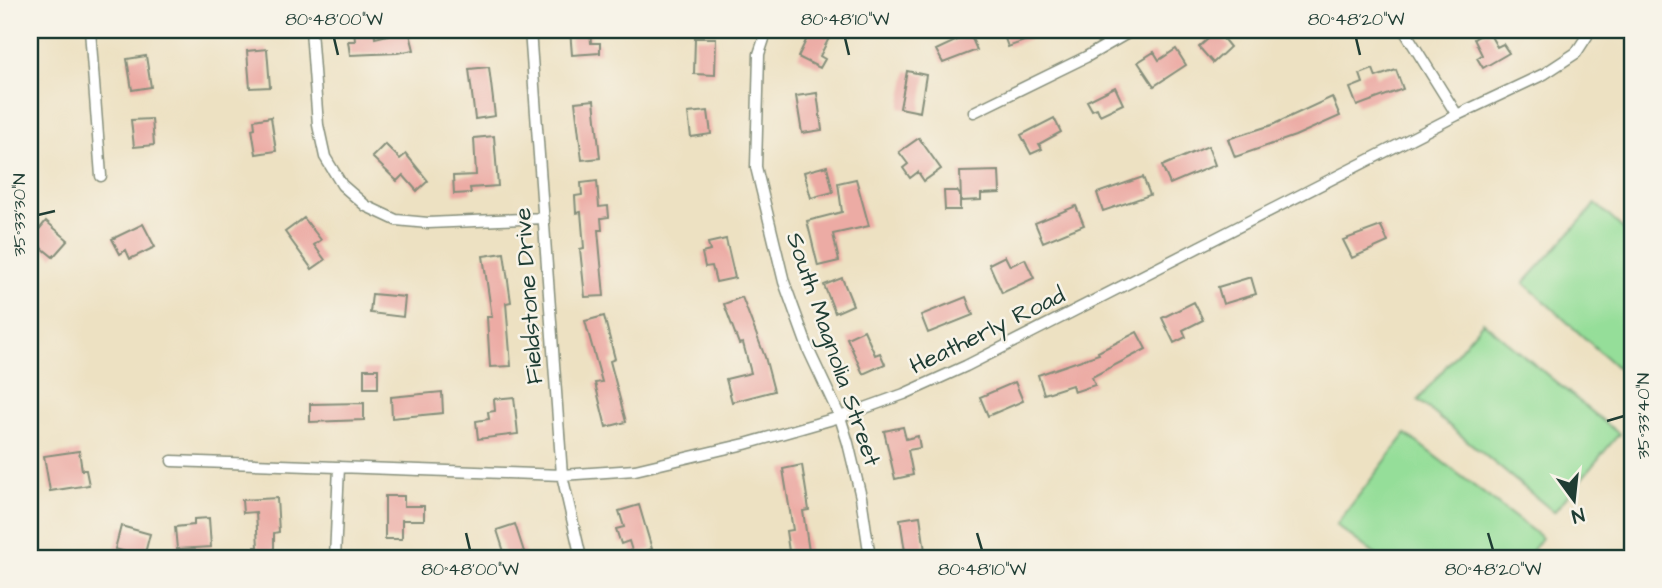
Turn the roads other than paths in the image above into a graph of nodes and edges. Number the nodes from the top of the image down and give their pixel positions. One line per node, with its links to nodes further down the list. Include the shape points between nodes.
1 (90, 30): 10 (street)
2 (311, 30): 11 (street, via 325,157 342,185 366,206 396,220 428,223)
3 (530, 30): 11 (street, Fieldstone Drive)
4 (767, 30): 12 (street, South Magnolia Street, via 759,54 756,167 784,282)
5 (1133, 30): 8 (street)
6 (1404, 30): 9 (street)
7 (1587, 30): 9 (street, Heatherly Road, via 1576,53 1544,74)
8 (974, 112)
9 (1457, 115): 12 (street, Heatherly Road, via 966,366)
10 (101, 176)
11 (544, 218): 15 (street, Fieldstone Drive)
12 (840, 417): 15 (street, Heatherly Road, via 635,470); 18 (street, South Magnolia Street, via 861,497)
13 (172, 461): 14 (street, Heatherly Road)
14 (339, 467): 15 (street, Heatherly Road); 16 (street)
15 (562, 475): 17 (street, Fieldstone Drive)
16 (335, 558)
17 (582, 558)
18 (870, 558)

